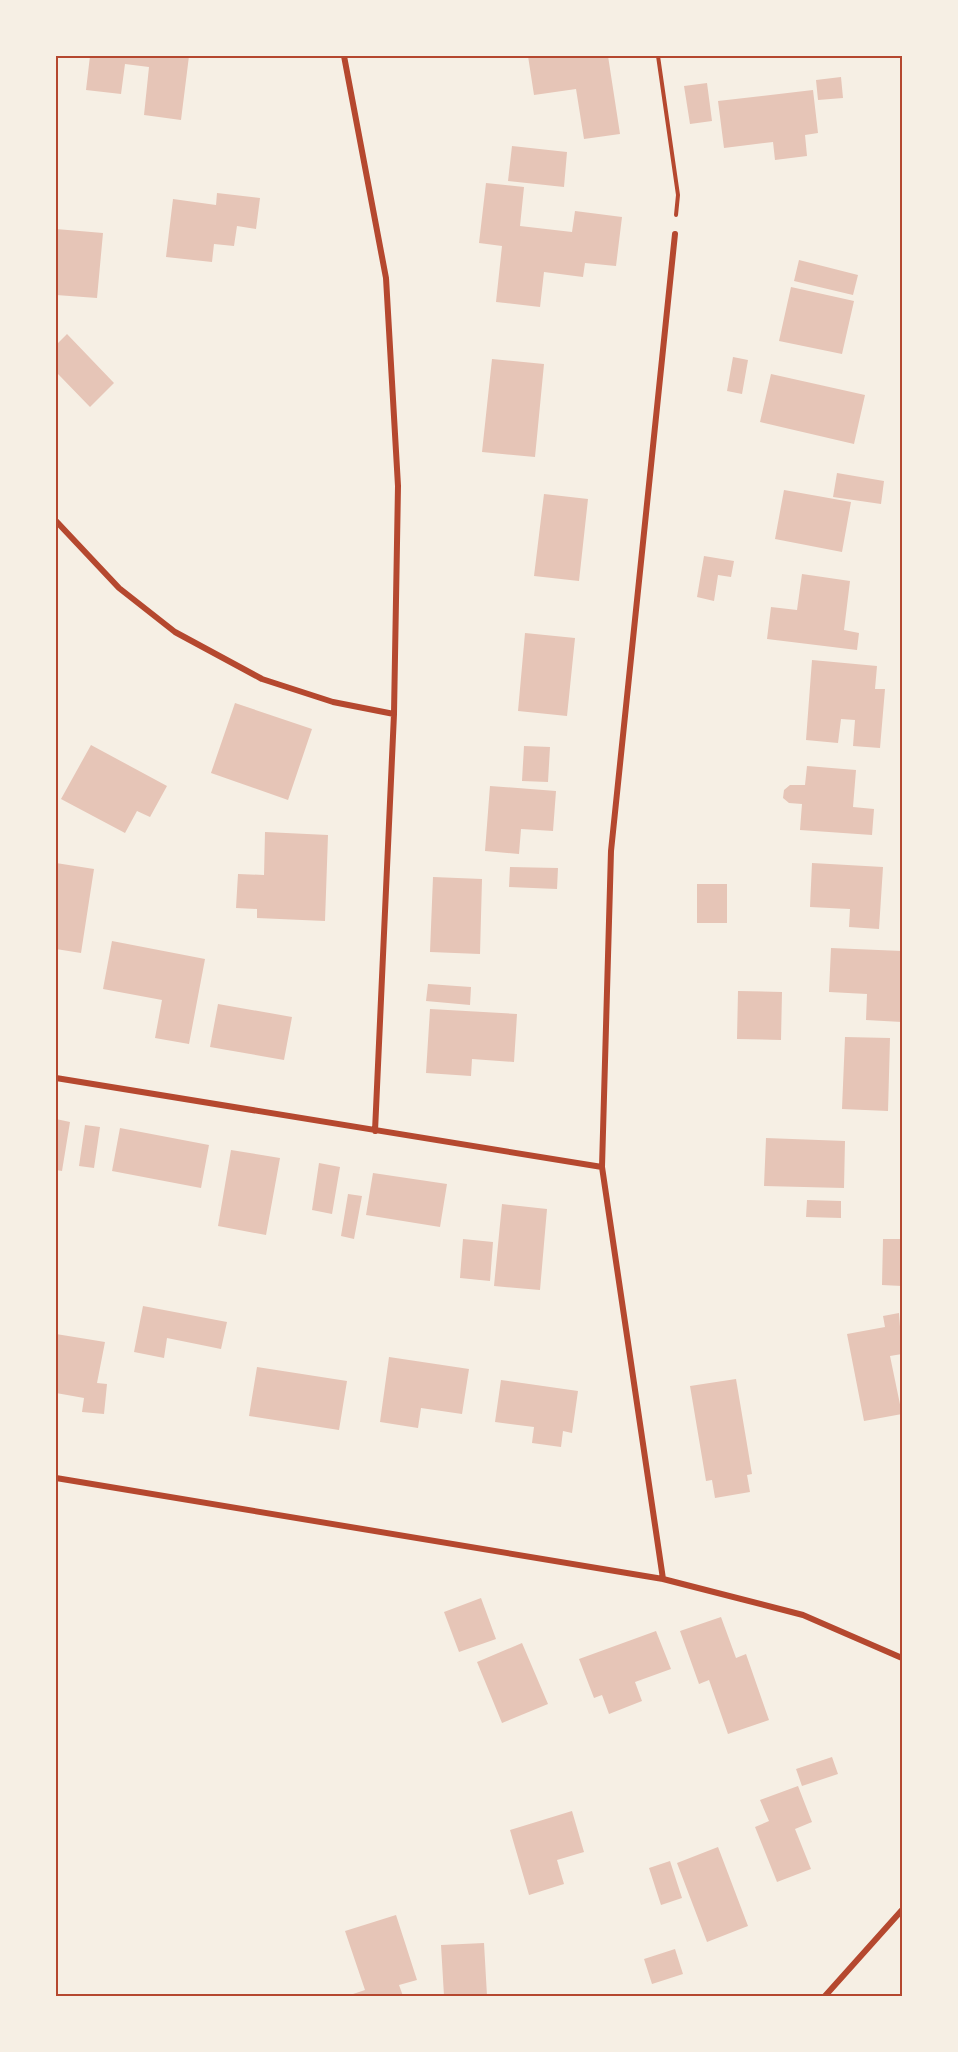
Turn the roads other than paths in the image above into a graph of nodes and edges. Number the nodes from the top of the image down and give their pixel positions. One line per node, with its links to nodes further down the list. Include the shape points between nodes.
1 (344, 56): 4 (street, via 386,278 398,486)
2 (675, 234): 7 (street, via 611,851)
3 (56, 521): 4 (street, via 119,588 175,632 262,679 333,702)
4 (394, 714): 6 (street)
5 (56, 1078): 6 (street)
6 (375, 1131): 7 (street)
7 (602, 1167): 9 (street)
8 (56, 1478): 9 (street)
9 (663, 1579): 10 (street, via 803,1615)
10 (903, 1659)
11 (903, 1910): 12 (street)
12 (825, 1996)

